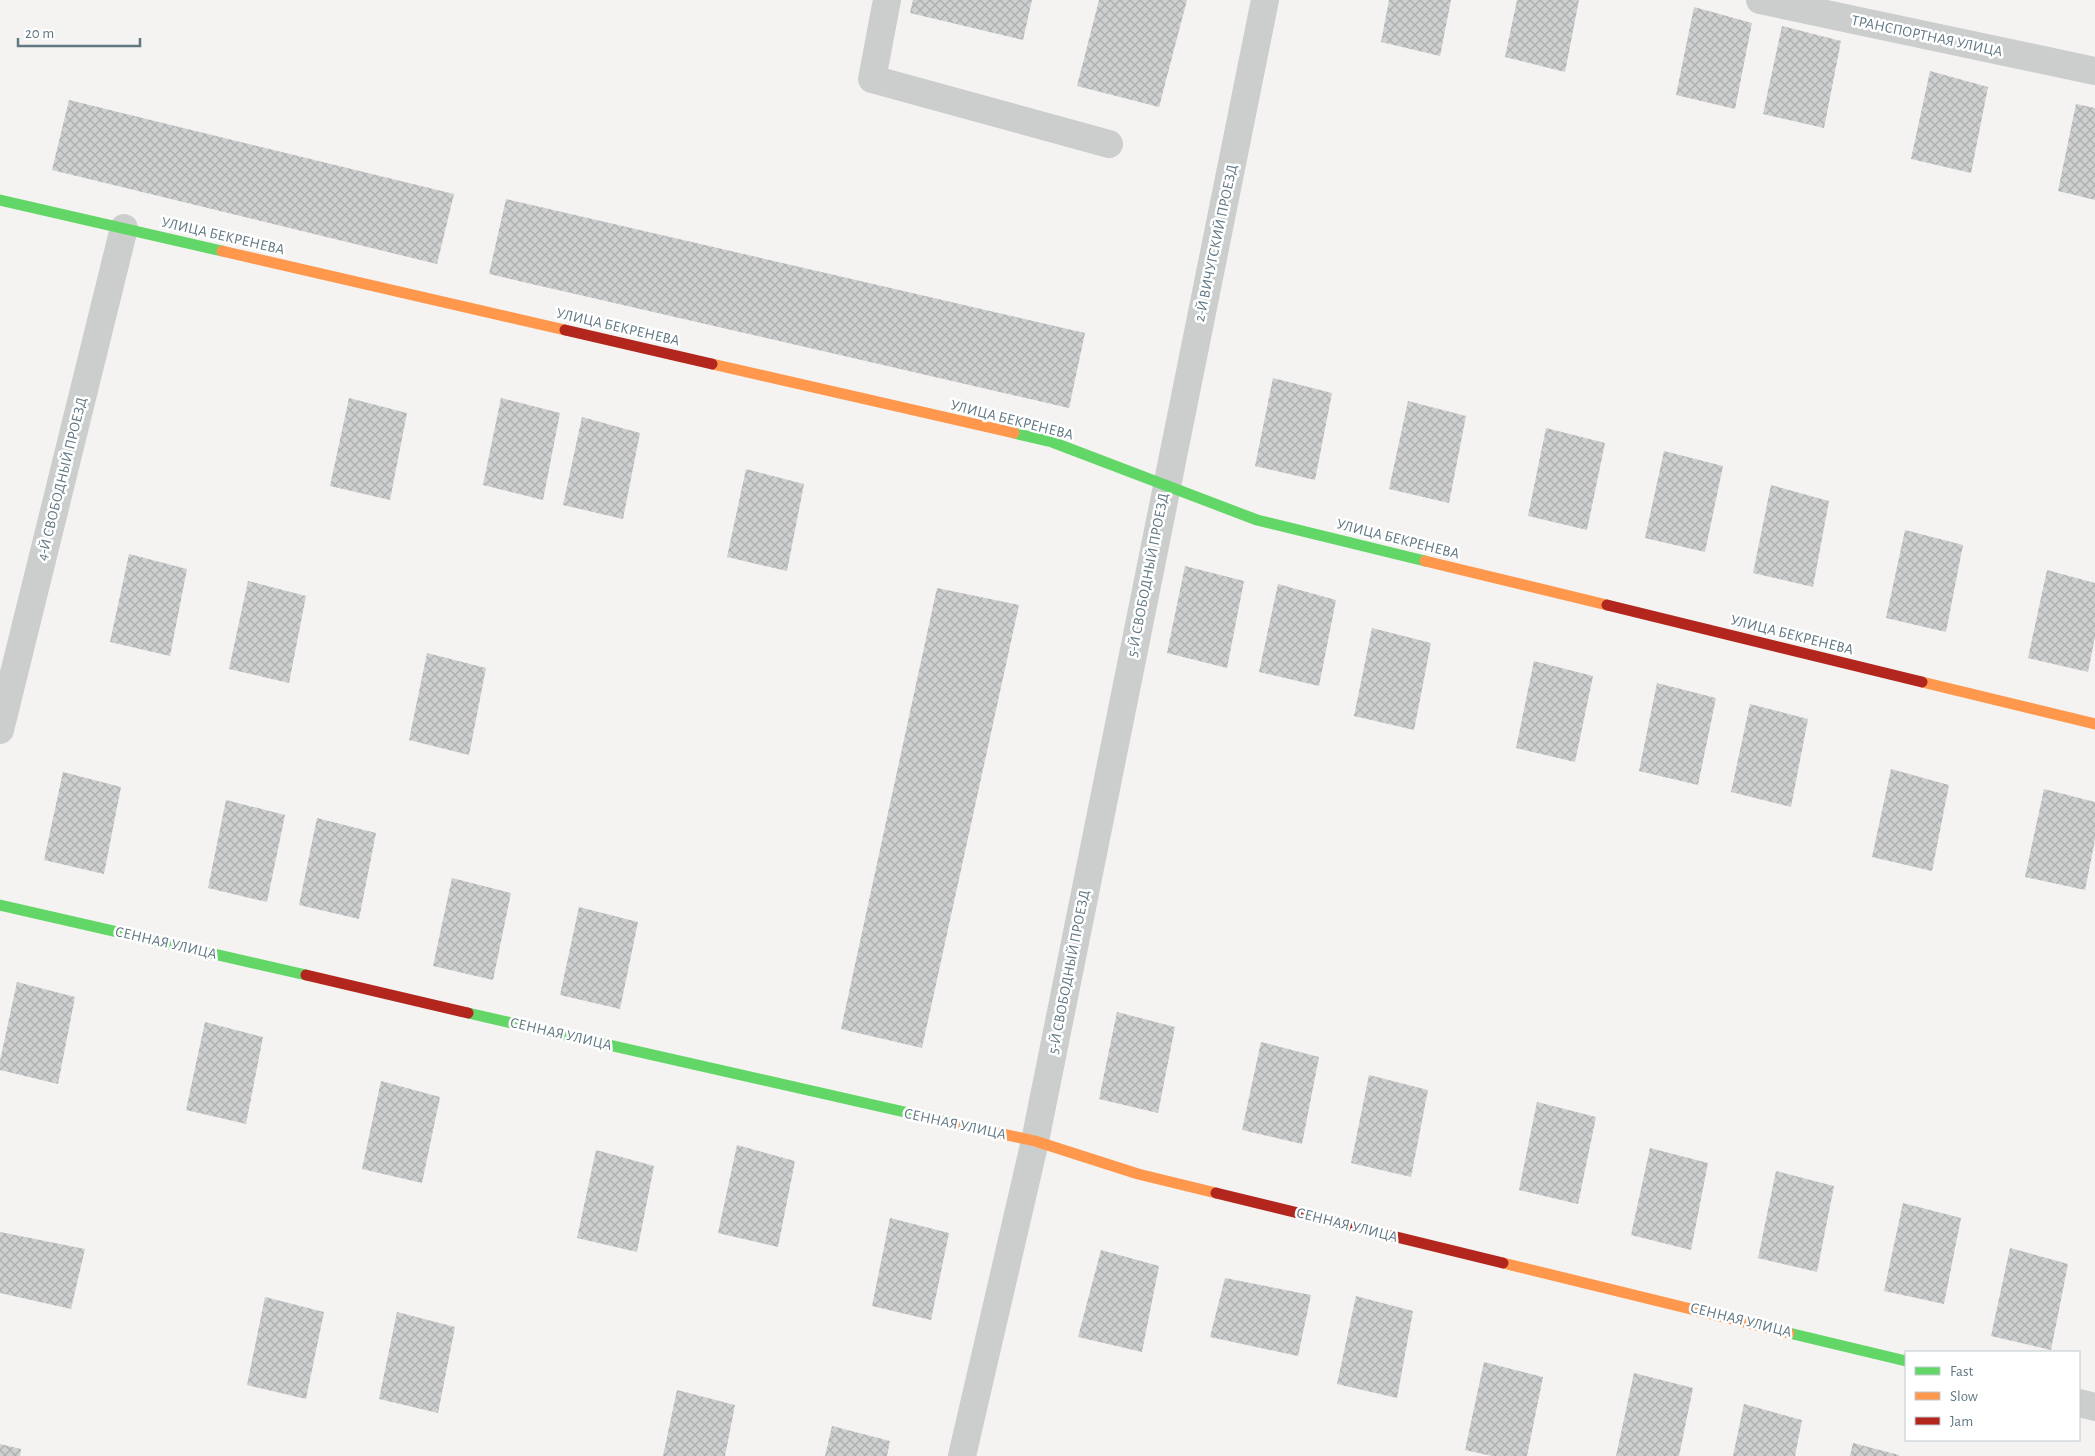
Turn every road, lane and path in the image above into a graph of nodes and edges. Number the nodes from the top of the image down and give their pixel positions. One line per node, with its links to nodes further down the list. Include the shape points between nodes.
1 (887, 0): 5 (street, via 872,79)
2 (1265, 0): 8 (street, 2-Й ВИЧУГСКИЙ ПРОЕЗД)
3 (1760, 0): 4 (street, ТРАНСПОРТНАЯ УЛИЦА)
4 (2095, 71)
5 (1110, 144)
6 (0, 200): 7 (street, УЛИЦА БЕКРЕНЕВА)
7 (124, 228): 8 (street, УЛИЦА БЕКРЕНЕВА, via 1052,442); 10 (street, 4-Й СВОБОДНЫЙ ПРОЕЗД)
8 (1166, 485): 9 (street, УЛИЦА БЕКРЕНЕВА, via 1257,520); 12 (street, 5-Й СВОБОДНЫЙ ПРОЕЗД)
9 (2095, 724)
10 (0, 730)
11 (0, 905): 12 (street, СЕННАЯ УЛИЦА)
12 (1035, 1141): 13 (street, СЕННАЯ УЛИЦА, via 1138,1174); 16 (street, 5-Й СВОБОДНЫЙ ПРОЕЗД)
13 (1905, 1361)
14 (2080, 1403): 15 (street)
15 (2095, 1407)
16 (962, 1456)

